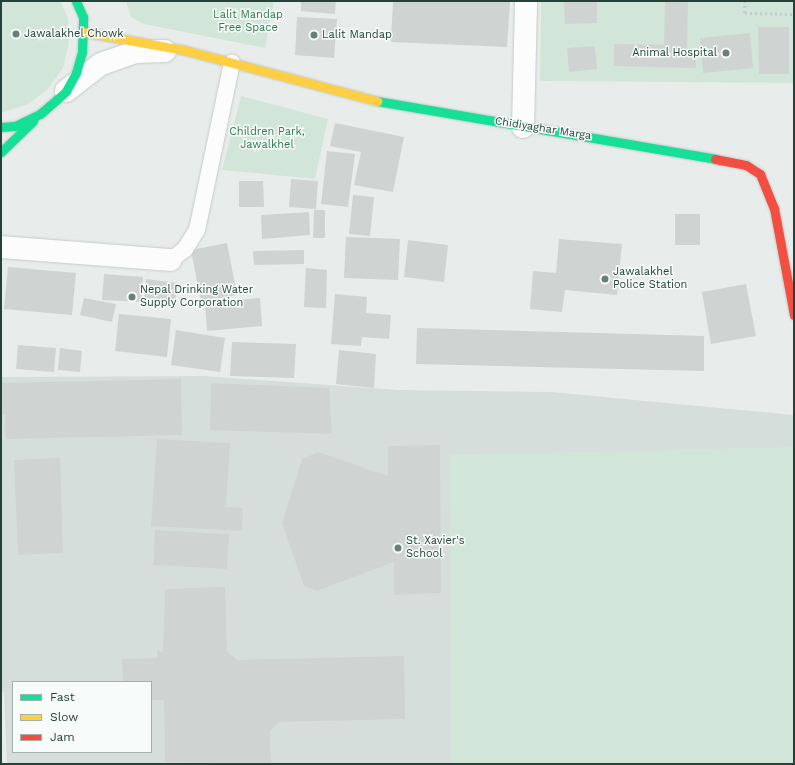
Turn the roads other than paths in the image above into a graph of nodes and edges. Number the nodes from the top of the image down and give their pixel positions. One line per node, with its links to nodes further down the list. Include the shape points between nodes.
1 (76, 1): 4 (street)
2 (88, 1): 4 (street)
3 (526, 1): 10 (street)
4 (82, 17): 5 (street)
5 (84, 32): 6 (street, Chidiyaghar Marga); 8 (street, via 76,73)
6 (184, 50): 7 (street, Chidiyaghar Marga); 8 (street, Chidiyaghar Marga, via 136,52 101,64)
7 (232, 63): 10 (street, Chidiyaghar Marga, via 387,104); 14 (lane, via 197,230 185,249)
8 (66, 91): 9 (street)
9 (40, 114): 11 (street, via 15,126); 12 (street)
10 (523, 126): 15 (street, Chidiyaghar Marga, via 618,140 746,165 760,174 774,208)
11 (1, 127)
12 (1, 152)
13 (1, 247): 14 (street)
14 (171, 260)
15 (794, 315)

